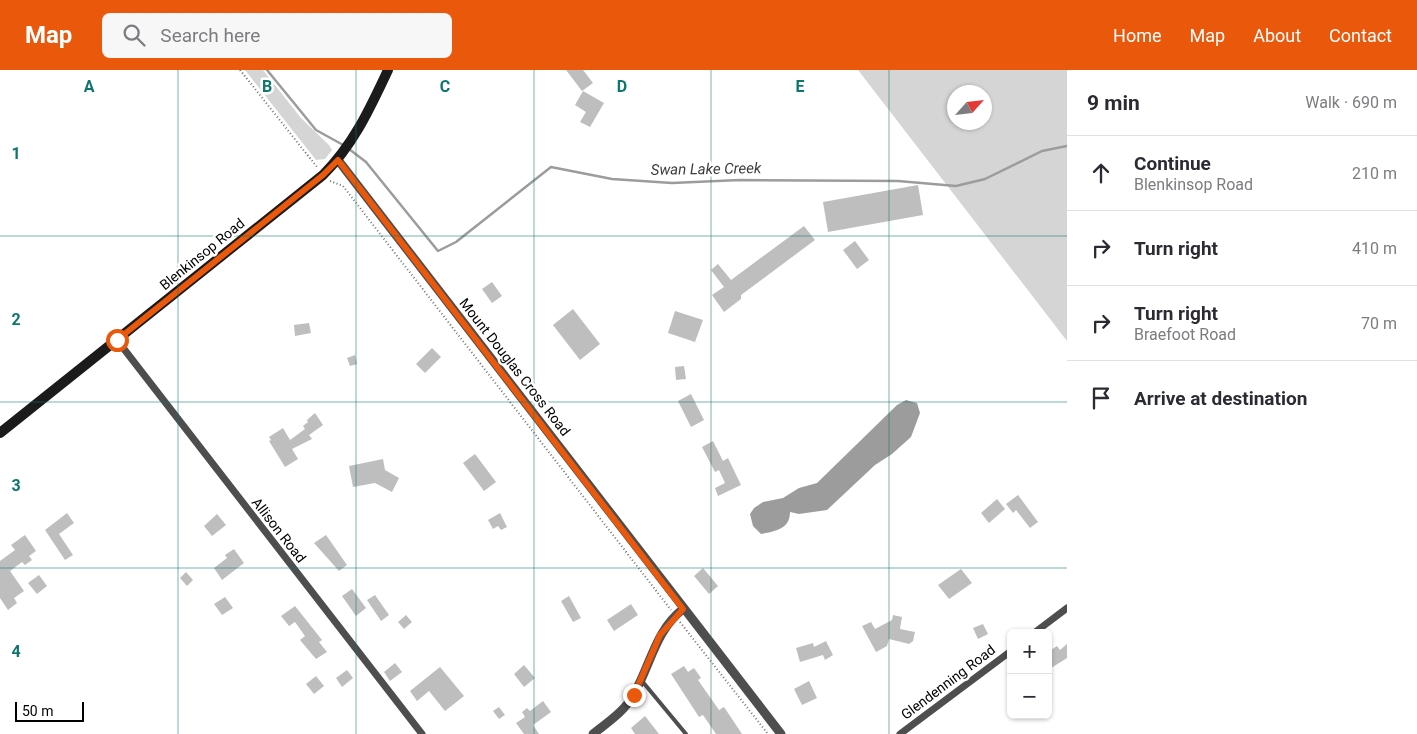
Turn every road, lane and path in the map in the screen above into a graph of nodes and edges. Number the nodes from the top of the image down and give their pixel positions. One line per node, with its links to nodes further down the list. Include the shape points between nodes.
1 (240, 70): 4 (path)
2 (388, 70): 3 (main road, Blenkinsop Road, via 359,131)
3 (338, 160): 6 (main road, Blenkinsop Road); 9 (street, Mount Douglas Cross Road)
4 (317, 167)
5 (327, 178): 10 (path, via 343,186)
6 (117, 340): 7 (main road, Blenkinsop Road); 14 (street, Allison Road)
7 (0, 433)
8 (1067, 608): 11 (street)
9 (683, 609): 10 (street); 18 (street, Mount Douglas Cross Road)
10 (675, 616): 13 (street, via 660,635); 17 (path)
11 (1039, 629)
12 (1007, 653): 19 (street, Glendenning Road)
13 (641, 679): 15 (street, via 627,704); 16 (lane)
14 (422, 734)
15 (593, 734)
16 (686, 734)
17 (768, 734)
18 (781, 734)
19 (900, 734)

